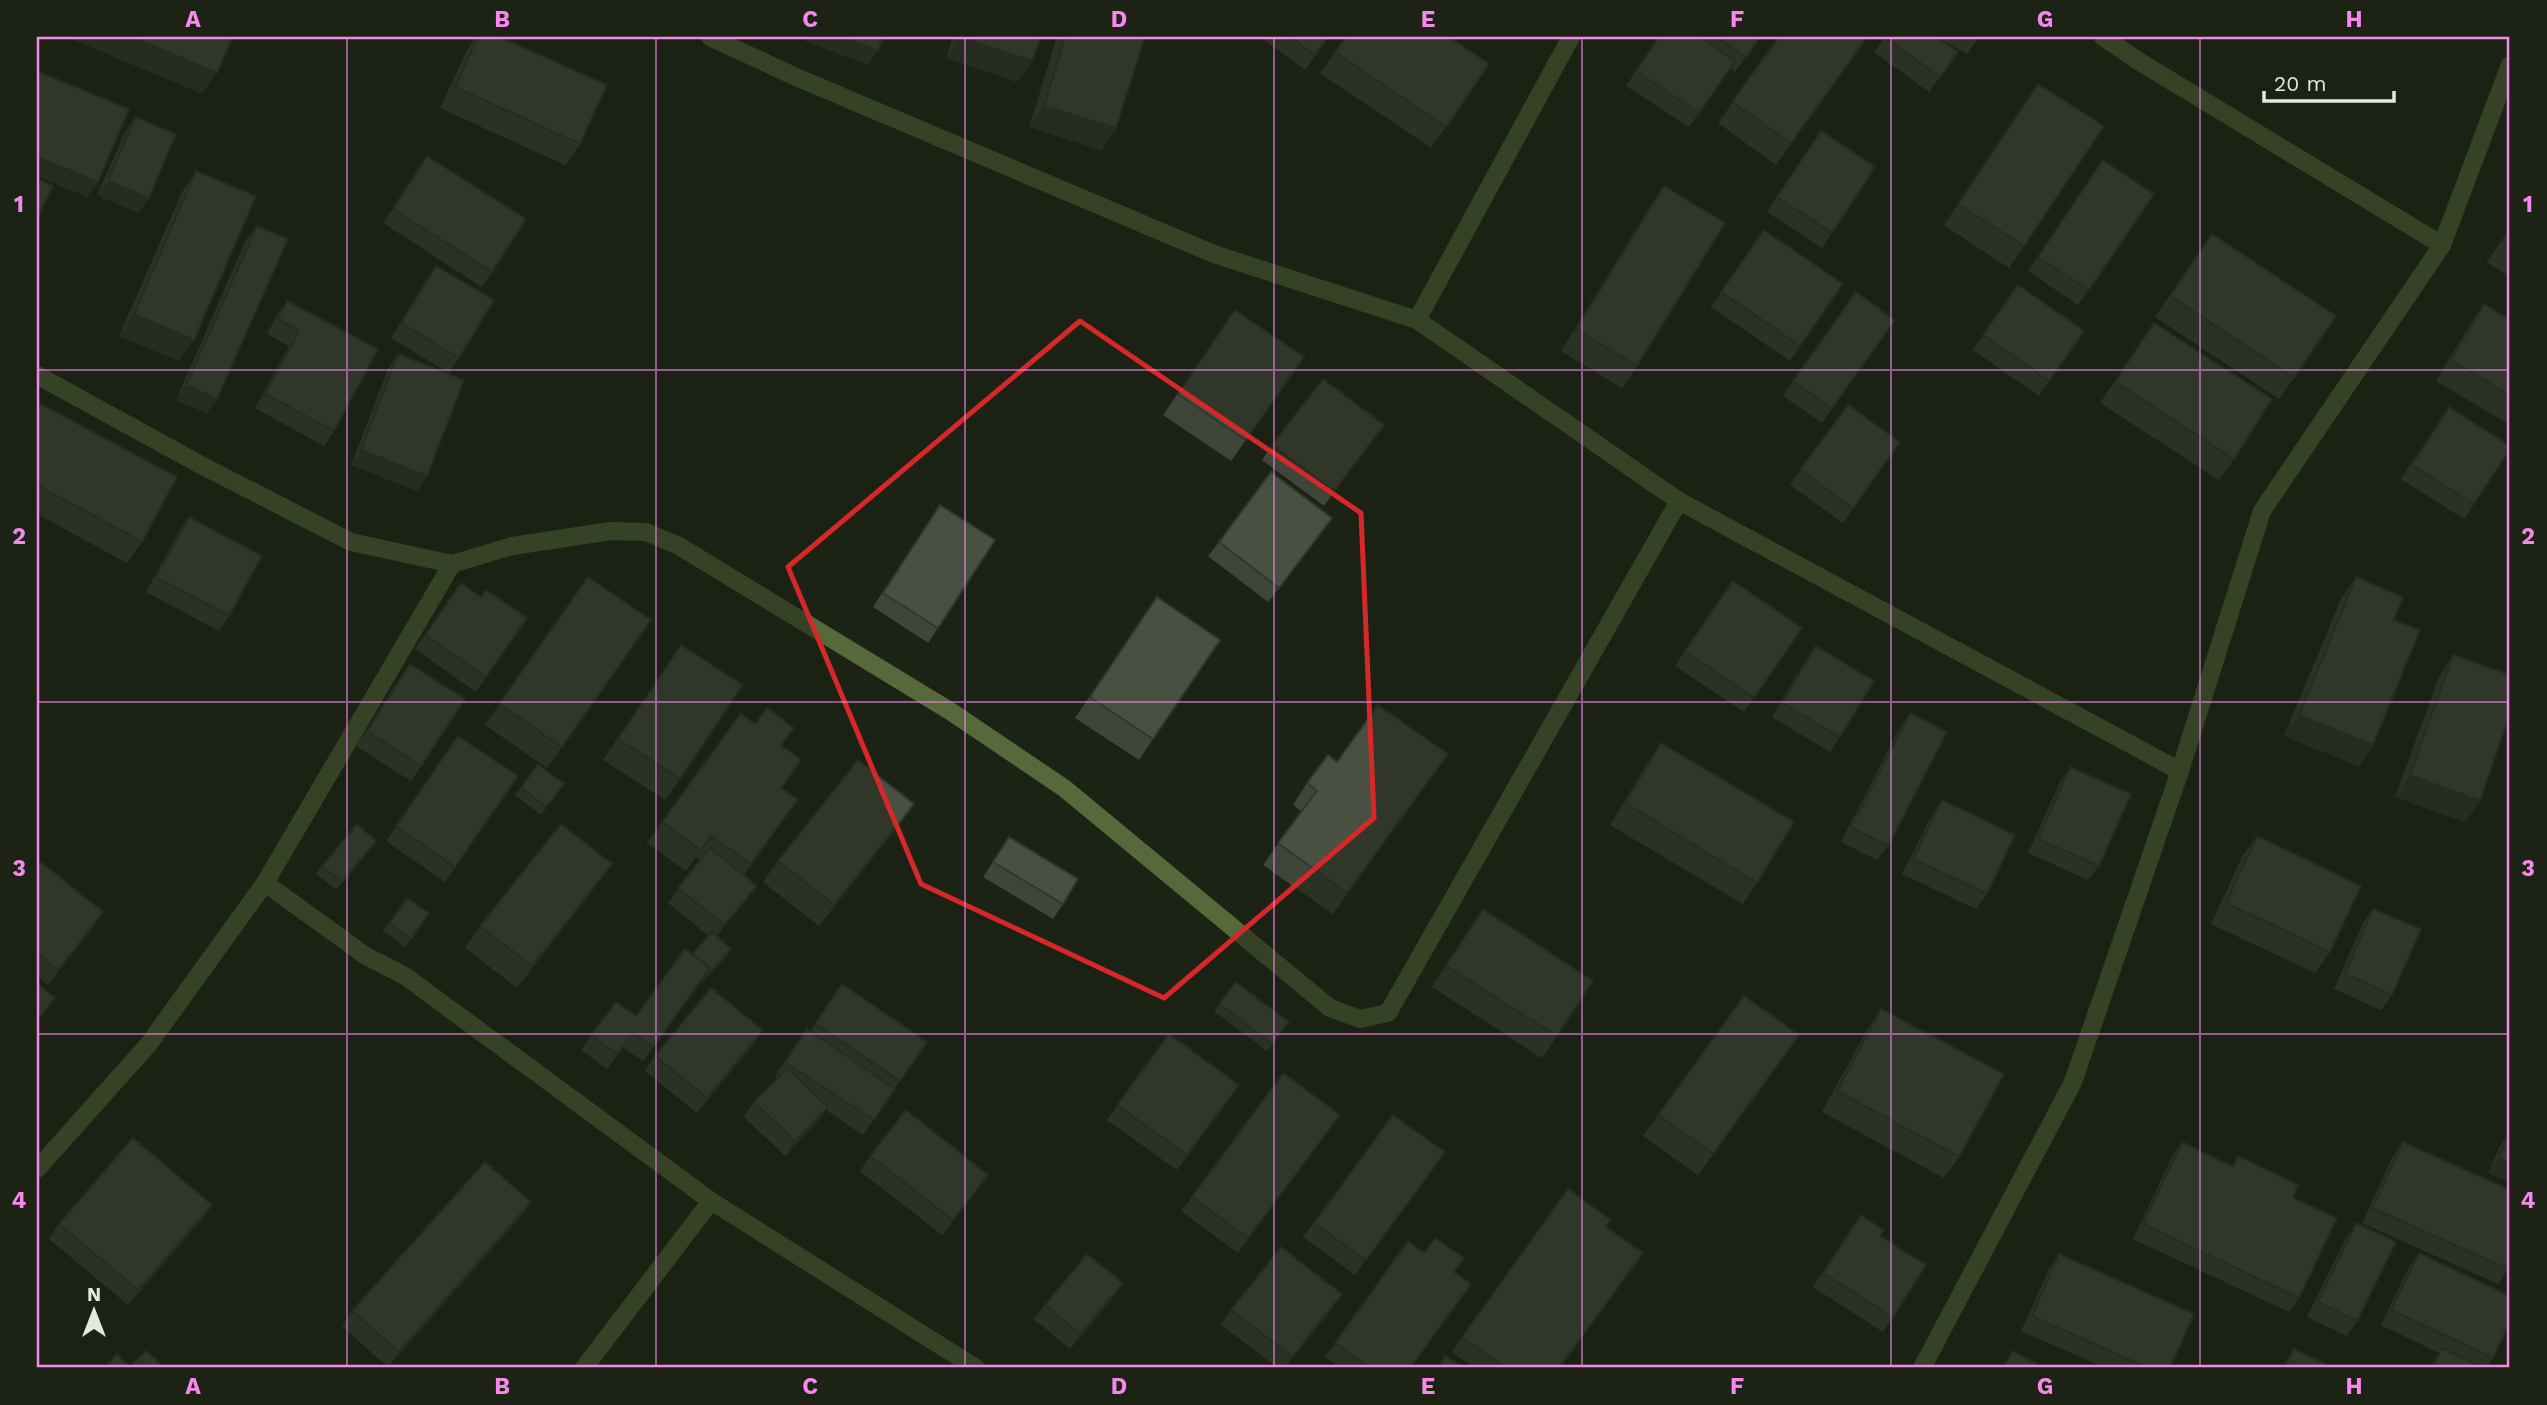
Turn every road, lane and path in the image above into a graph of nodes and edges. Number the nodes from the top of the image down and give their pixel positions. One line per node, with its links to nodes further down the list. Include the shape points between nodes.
1 (710, 37): 7 (street, via 1214,254)
2 (1571, 37): 7 (street)
3 (2103, 37): 6 (street)
4 (2510, 65): 5 (street)
5 (2507, 84): 6 (street)
6 (2442, 245): 11 (street, via 2262,511)
7 (1417, 320): 9 (street)
8 (37, 375): 10 (street, via 351,542)
9 (1679, 501): 10 (street, via 1388,1013 1360,1019 1330,1008 1064,788 950,711 679,546 646,532 611,531 512,547); 11 (street)
10 (452, 564): 12 (street)
11 (2180, 771): 17 (street, via 2073,1082)
12 (265, 883): 13 (street, via 148,1045); 14 (street, via 366,956 405,976)
13 (37, 1169)
14 (711, 1201): 15 (street); 16 (street)
15 (584, 1368)
16 (976, 1368)
17 (1922, 1368)

